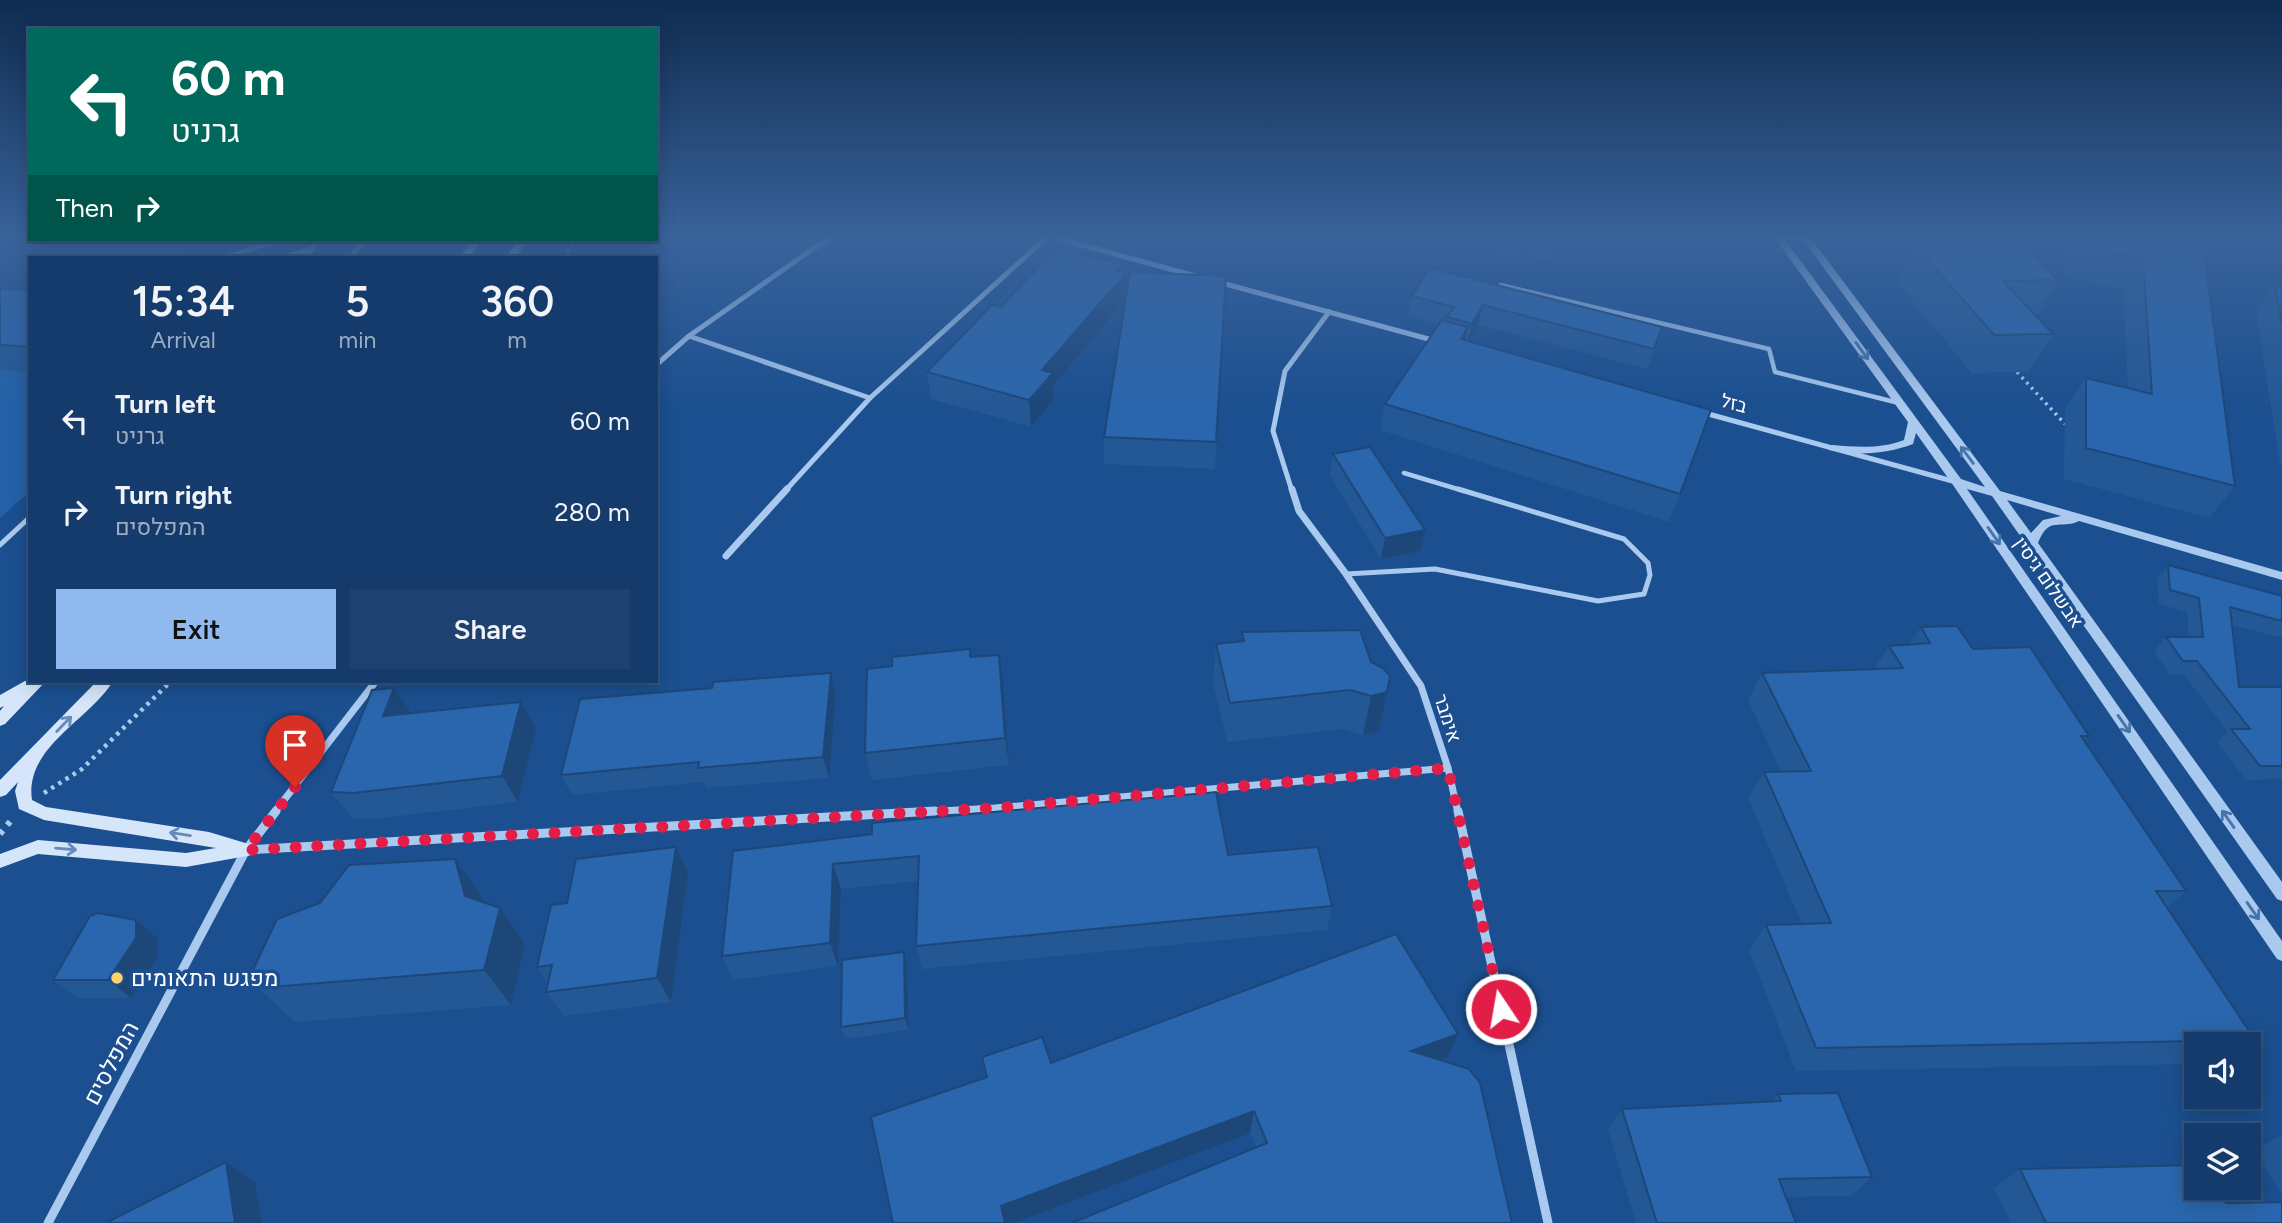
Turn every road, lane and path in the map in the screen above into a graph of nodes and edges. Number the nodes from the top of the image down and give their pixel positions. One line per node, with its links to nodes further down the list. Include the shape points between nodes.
1 (749, 294): 8 (street)
2 (984, 294): 12 (street)
3 (1263, 294): 7 (street)
4 (1539, 294): 13 (lane, via 1769,349 1775,372)
5 (1819, 294): 13 (street, אבשלום גיסין, one-way to 13)
6 (1848, 294): 20 (street, אבשלום גיסין, one-way to 6)
7 (1329, 312): 9 (street); 26 (street, אימבר, via 1285,371 1273,431 1299,511)
8 (690, 336): 10 (street); 12 (street)
9 (1448, 344)
10 (658, 363)
11 (2017, 372): 16 (path)
12 (870, 398): 25 (street)
13 (1900, 403): 15 (street, אבשלום גיסין)
14 (1687, 409): 17 (street, בזל)
15 (1913, 421): 17 (street, via 1909,442 1900,447); 19 (street, אבשלום גיסין)
16 (2065, 424)
17 (1833, 448): 19 (street, בזל)
18 (1404, 473): 26 (lane, via 1624,540 1648,561 1653,578 1644,594 1598,601 1435,569)
19 (1957, 482): 20 (street, בזל); 43 (street, אבשלום גיסין, one-way to 43)
20 (1996, 493): 22 (street, בזל); 23 (street, אבשלום גיסין)
21 (28, 519): 24 (lane)
22 (2095, 522): 23 (street, via 2044,523 2037,527); 27 (street, בזל)
23 (2032, 544): 42 (street, אבשלום גיסין, one-way to 23)
24 (0, 545)
25 (726, 556)
26 (1346, 574): 36 (street, אימבר, via 1422,685)
27 (2282, 576)
28 (33, 683): 33 (main road)
29 (35, 683): 34 (main road)
30 (104, 683): 35 (main road, one-way to 30)
31 (170, 683): 38 (path, via 82,769)
32 (374, 683): 40 (street, המפלסים)
33 (0, 702)
34 (0, 720)
35 (33, 756): 37 (main road); 38 (main road, via 23,791)
36 (1448, 768): 40 (street, via 995,808); 45 (street, אימבר)
37 (0, 790)
38 (25, 804): 39 (path); 40 (main road, one-way to 38, via 209,839 44,813)
39 (0, 834)
40 (246, 850): 41 (main road, one-way to 40, via 38,847 186,860); 44 (street, המפלסים)
41 (0, 861)
42 (2282, 894)
43 (2282, 954)
44 (48, 1223)
45 (1548, 1223)

